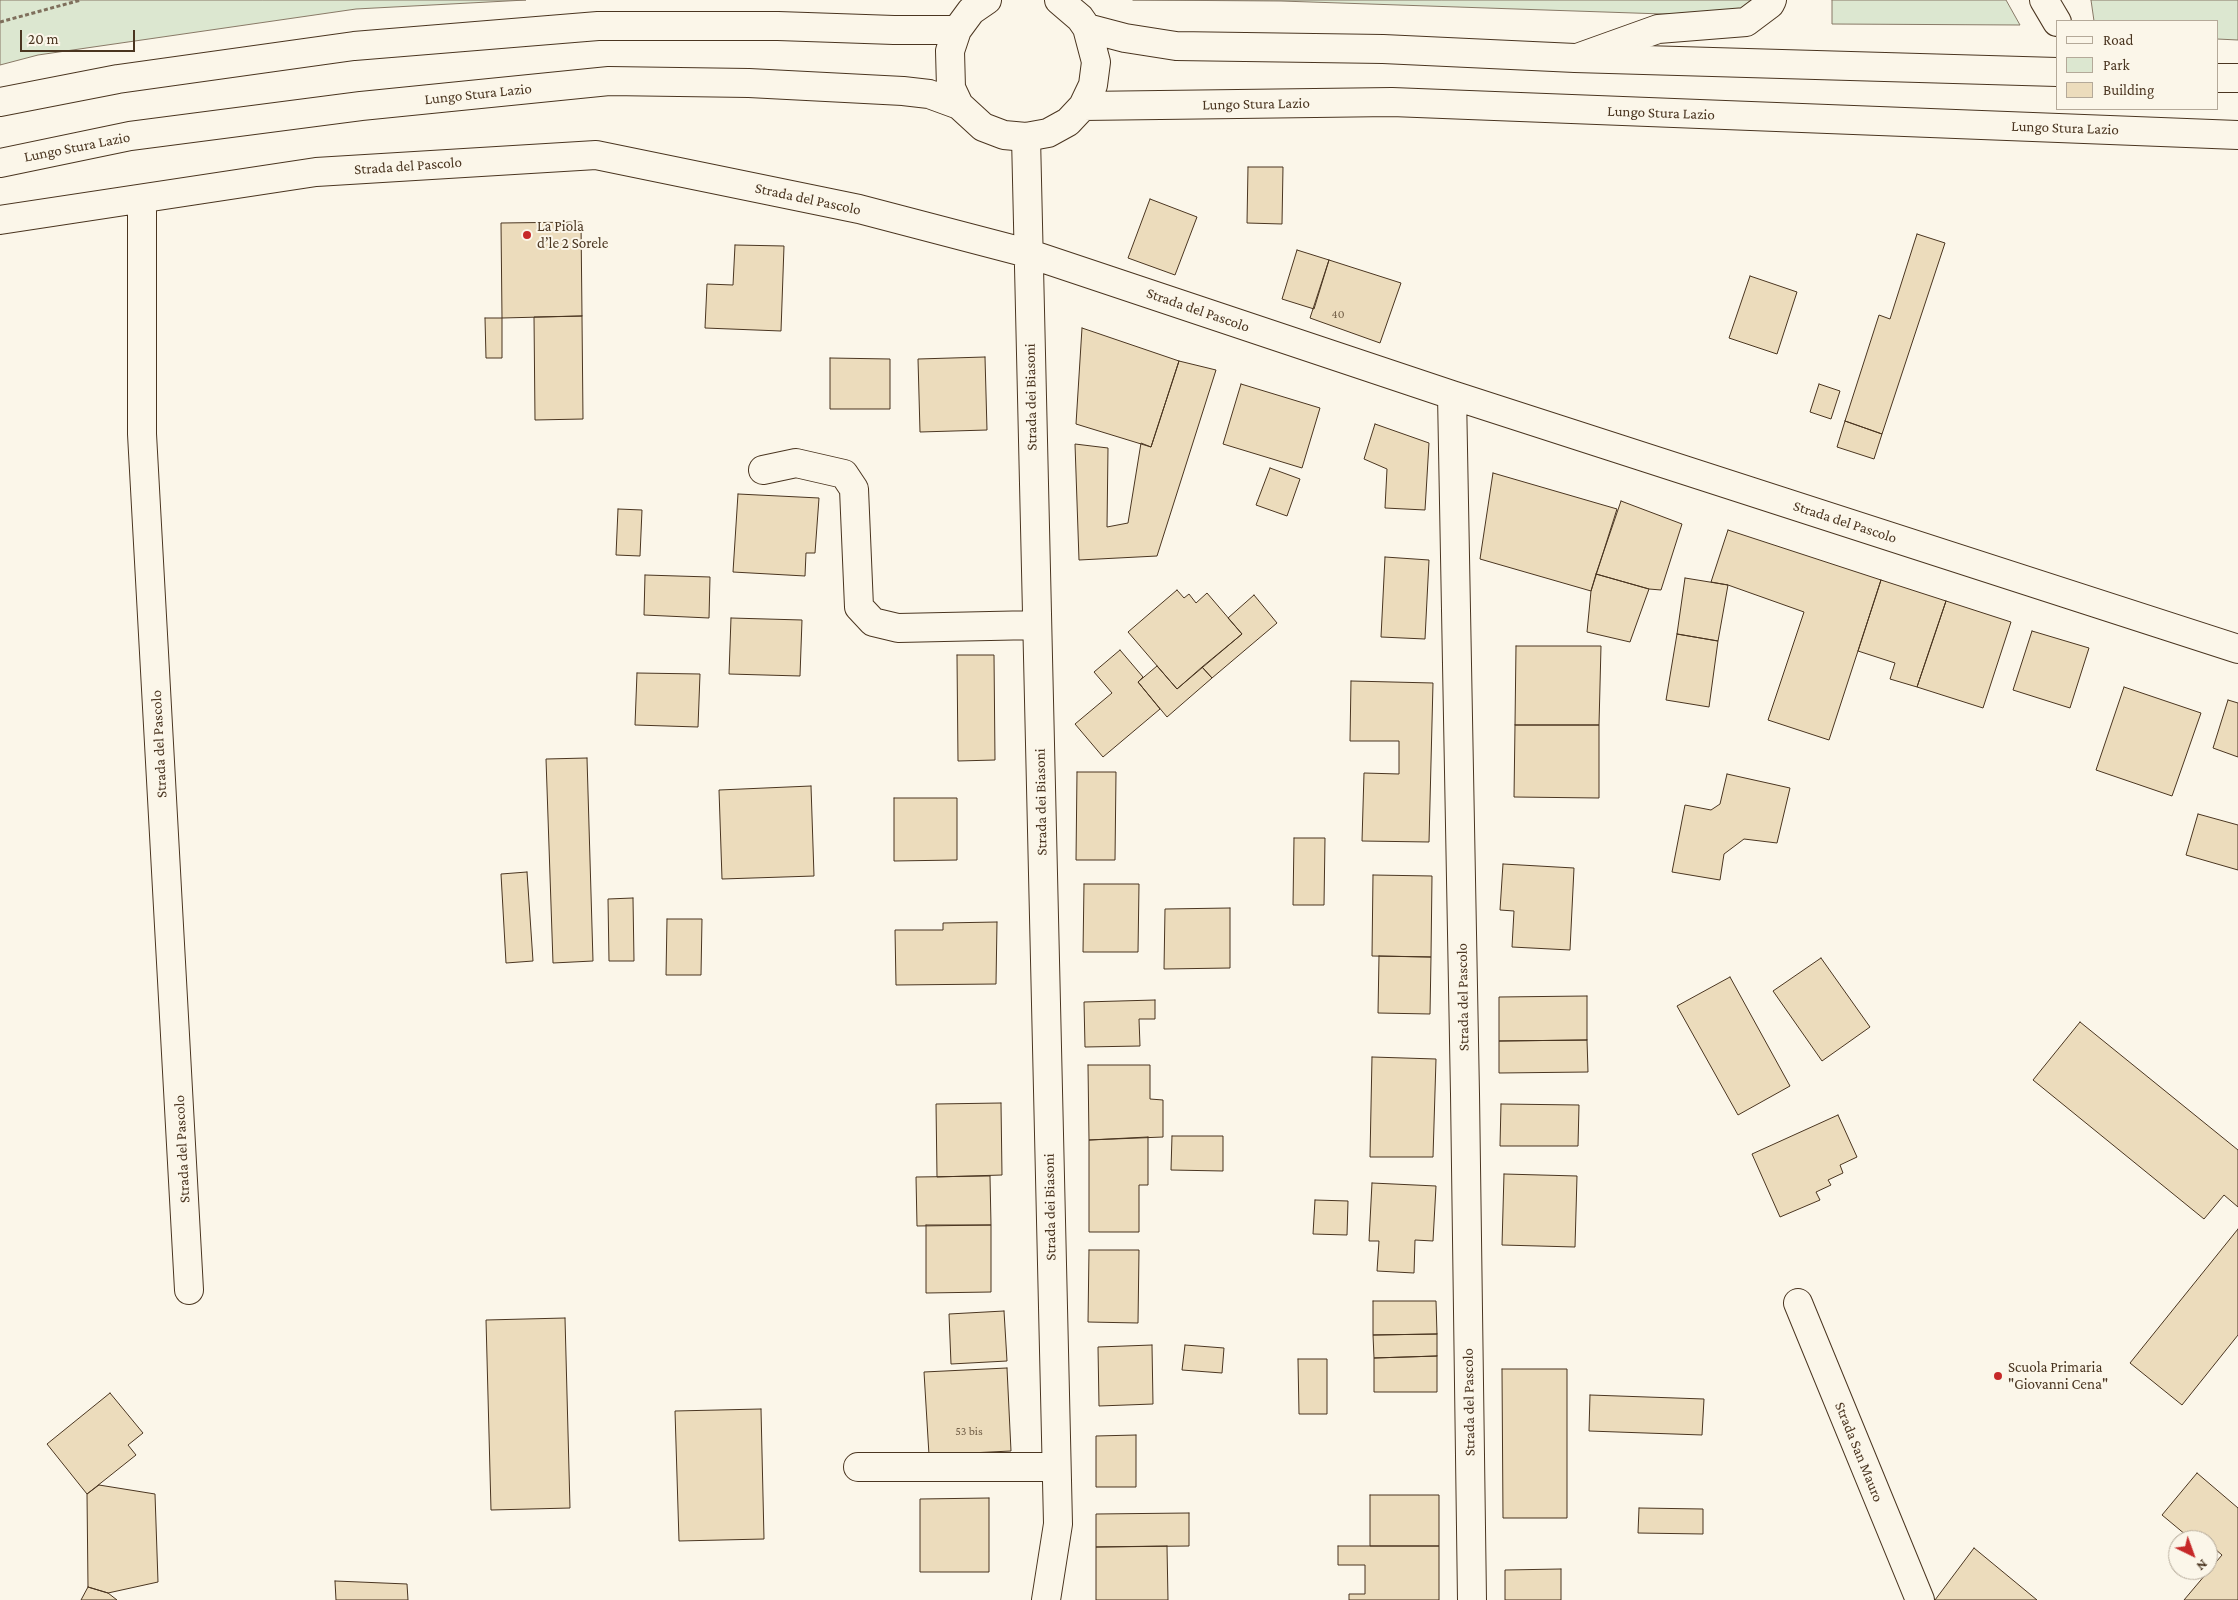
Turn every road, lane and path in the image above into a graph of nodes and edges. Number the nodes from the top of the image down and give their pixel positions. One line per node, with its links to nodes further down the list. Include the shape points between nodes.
1 (81, 0): 7 (path)
2 (987, 0): 9 (street, Lungo Stura Lazio, via 972,11)
3 (1059, 0): 8 (street, Lungo Stura Lazio)
4 (1772, 0): 10 (street, via 1746,22 1658,29)
5 (2044, 0): 6 (street)
6 (2056, 20)
7 (0, 22)
8 (1087, 28): 10 (street, via 1122,38 1176,46 1383,49); 16 (street, Lungo Stura Lazio, via 1096,62 1093,85)
9 (957, 30): 14 (street, via 598,26 354,46 118,79); 15 (street, Lungo Stura Lazio, via 950,51 949,72 951,88)
10 (1575, 58): 11 (street)
11 (2056, 72)
12 (2218, 78): 13 (street)
13 (2238, 78)
14 (0, 102)
15 (959, 105): 18 (street, Lungo Stura Lazio, via 983,126 1004,135); 19 (street, Lungo Stura Lazio, via 929,94 903,91 749,83 609,81 362,106 149,134)
16 (1083, 106): 17 (street, Lungo Stura Lazio, via 1392,102); 18 (street, Lungo Stura Lazio, via 1068,122 1048,133)
17 (2238, 135)
18 (1026, 137): 22 (street, Strada dei Biasoni)
19 (0, 162)
20 (142, 198): 21 (street, Strada del Pascolo); 22 (street, Strada del Pascolo, via 316,172 596,155 860,209); 27 (street, Strada del Pascolo, via 142,434)
21 (0, 220)
22 (1027, 253): 23 (street, Strada del Pascolo); 25 (street, Strada dei Biasoni)
23 (1452, 395): 26 (street, Strada del Pascolo); 32 (street, Strada del Pascolo)
24 (763, 470): 25 (street, via 796,463 844,474 854,489 859,606 874,622 898,628)
25 (1036, 625): 30 (street, Strada dei Biasoni)
26 (2238, 649)
27 (189, 1290)
28 (1798, 1303): 33 (street, Strada San Mauro)
29 (858, 1467): 30 (street)
30 (1056, 1467): 31 (street, Strada dei Biasoni, via 1058,1524)
31 (1046, 1600)
32 (1472, 1600)
33 (1920, 1600)

